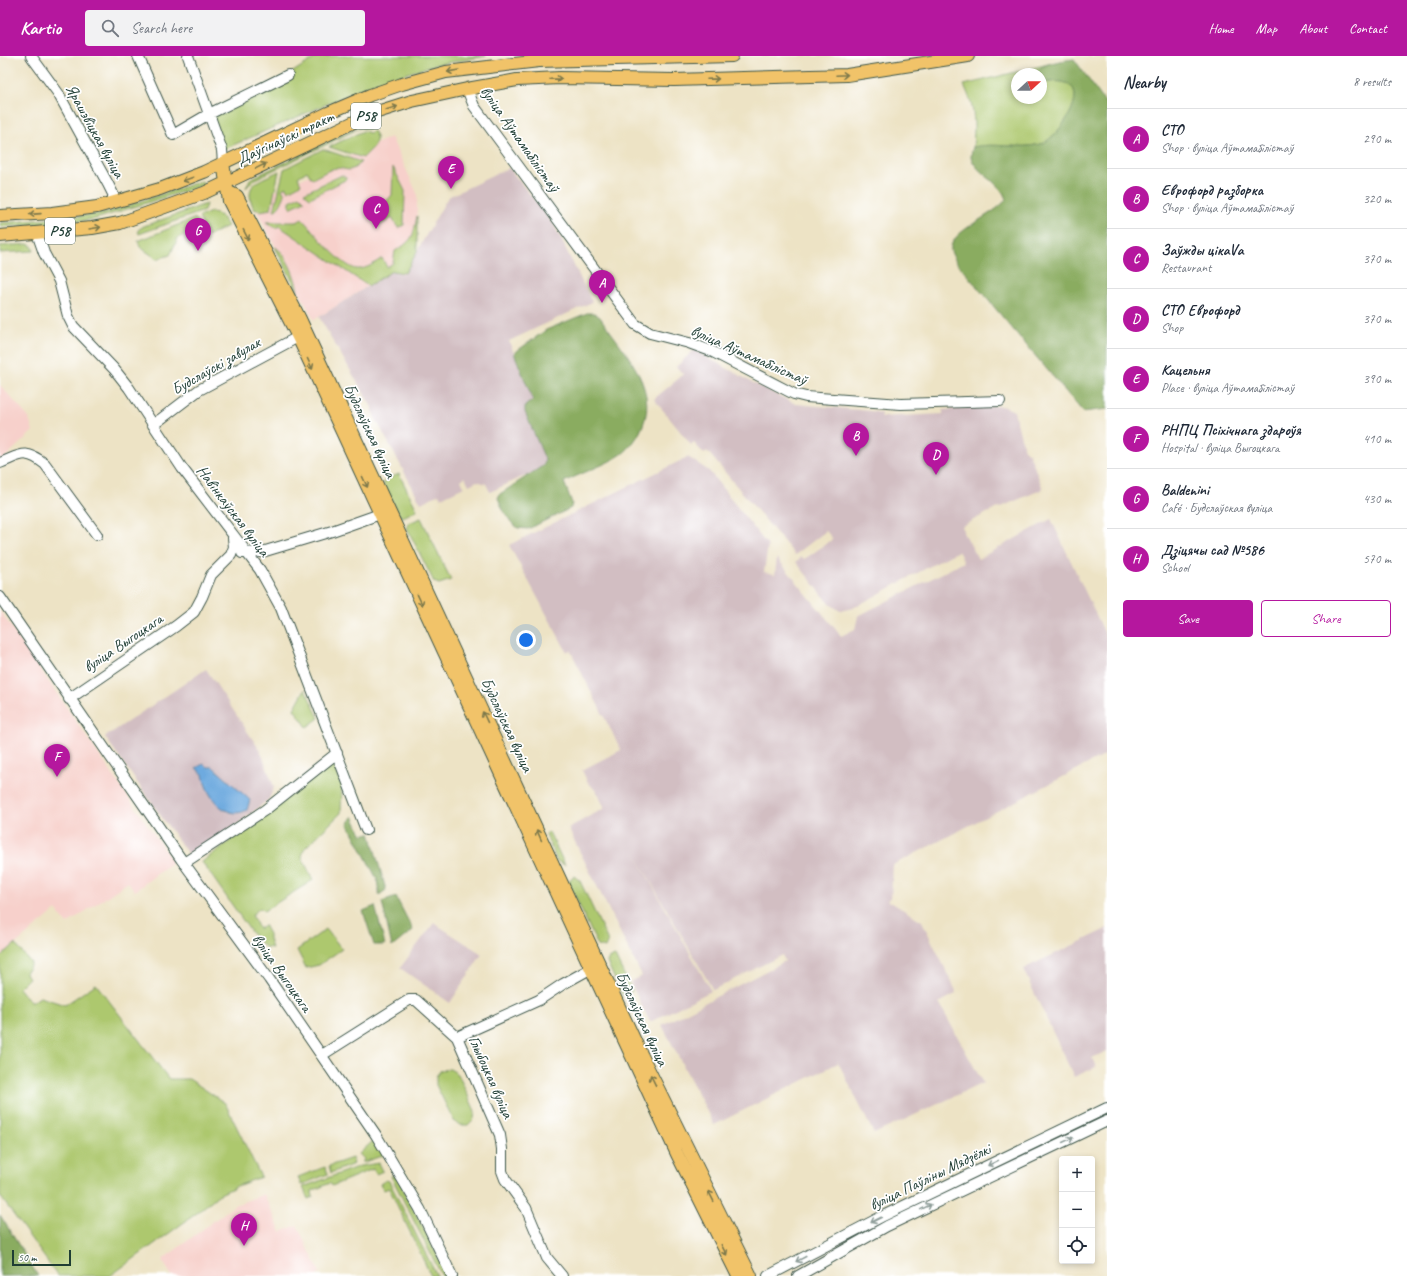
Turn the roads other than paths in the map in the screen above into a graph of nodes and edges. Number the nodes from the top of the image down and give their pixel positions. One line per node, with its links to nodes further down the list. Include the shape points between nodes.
1 (31, 56): 15 (street, Ярашэвіцкая вуліца, via 58,93 113,194)
2 (138, 56): 11 (street, via 173,136)
3 (188, 56): 11 (street)
4 (732, 56): 6 (main road, Даўгінаўскі тракт / Р58)
5 (968, 56): 8 (main road, Даўгінаўскі тракт / Р58, one-way to 5, via 848,75)
6 (645, 57): 8 (main road); 10 (main road, Даўгінаўскі тракт / Р58, one-way to 10, via 540,60 446,72 402,84)
7 (288, 75): 11 (street)
8 (646, 80): 9 (main road, Даўгінаўскі тракт / Р58, one-way to 8, via 524,80 560,78)
9 (467, 89): 12 (main road, Даўгінаўскі тракт / Р58, one-way to 9, via 371,114 412,101); 20 (street, вуліца Аўтамабілістаў, via 474,106 635,324 650,333 711,351 780,388 806,397 901,404)
10 (328, 113): 12 (main road); 13 (main road, Даўгінаўскі тракт / Р58)
11 (209, 114): 13 (street, via 222,150)
12 (337, 132): 14 (main road, Даўгінаўскі тракт / Р58, one-way to 12)
13 (223, 163): 14 (main road); 15 (main road, Даўгінаўскі тракт / Р58, one-way to 15, via 182,181)
14 (227, 188): 17 (main road, Даўгінаўскі тракт / Р58, one-way to 14, via 120,223 204,193); 19 (main road, Будслаўская вуліца, one-way to 19, via 229,201); 43 (main road, Будслаўская вуліца, one-way to 14, via 684,1144 595,958 289,296 237,196)
15 (113, 203): 16 (main road, Даўгінаўскі тракт / Р58, one-way to 16, via 52,213)
16 (0, 216)
17 (37, 233): 18 (main road, Даўгінаўскі тракт / Р58); 21 (street, Навінкаўская вуліца, via 59,282 73,326 114,369)
18 (0, 236)
19 (298, 337): 21 (street, Будслаўскі завулак, via 199,390); 23 (main road, Будслаўская вуліца, one-way to 23)
20 (1000, 401)
21 (153, 425): 25 (street, Навінкаўская вуліца)
22 (0, 463): 24 (street, via 28,454 36,457 45,464)
23 (380, 514): 26 (street, via 332,532); 35 (main road, Будслаўская вуліца, one-way to 35)
24 (97, 535)
25 (233, 538): 27 (street, Навінкаўская вуліца); 28 (street, via 234,547)
26 (262, 552): 27 (street); 29 (street, via 257,559)
27 (247, 554): 28 (street); 29 (street, Навінкаўская вуліца)
28 (231, 555): 31 (street, вуліца Выгоцкага, via 212,575 194,612)
29 (260, 570): 32 (street, Навінкаўская вуліца, via 281,608)
30 (0, 598): 31 (street, вуліца Выгоцкага)
31 (69, 699): 34 (street, вуліца Выгоцкага)
32 (336, 753): 33 (street, Навінкаўская вуліца); 34 (street, via 265,810)
33 (366, 830)
34 (184, 863): 37 (street, вуліца Выгоцкага)
35 (590, 969): 36 (street, via 539,1000); 42 (main road, Будслаўская вуліца, one-way to 42, via 687,1175)
36 (457, 1037): 37 (street, Глыбоцкая вуліца, via 416,1000 409,1000); 41 (street, Глыбоцкая вуліца, via 500,1134 502,1171 505,1178 526,1208 547,1258)
37 (322, 1056): 40 (street, вуліца Выгоцкага, via 420,1209)
38 (1107, 1108): 44 (street, вуліца Паўліны Мядзёлкі, one-way to 44, via 881,1217)
39 (1107, 1121): 45 (street, вуліца Паўліны Мядзёлкі, one-way to 39, via 887,1226)
40 (452, 1276)
41 (562, 1276)
42 (738, 1276)
43 (751, 1276)
44 (768, 1276)
45 (798, 1276)

